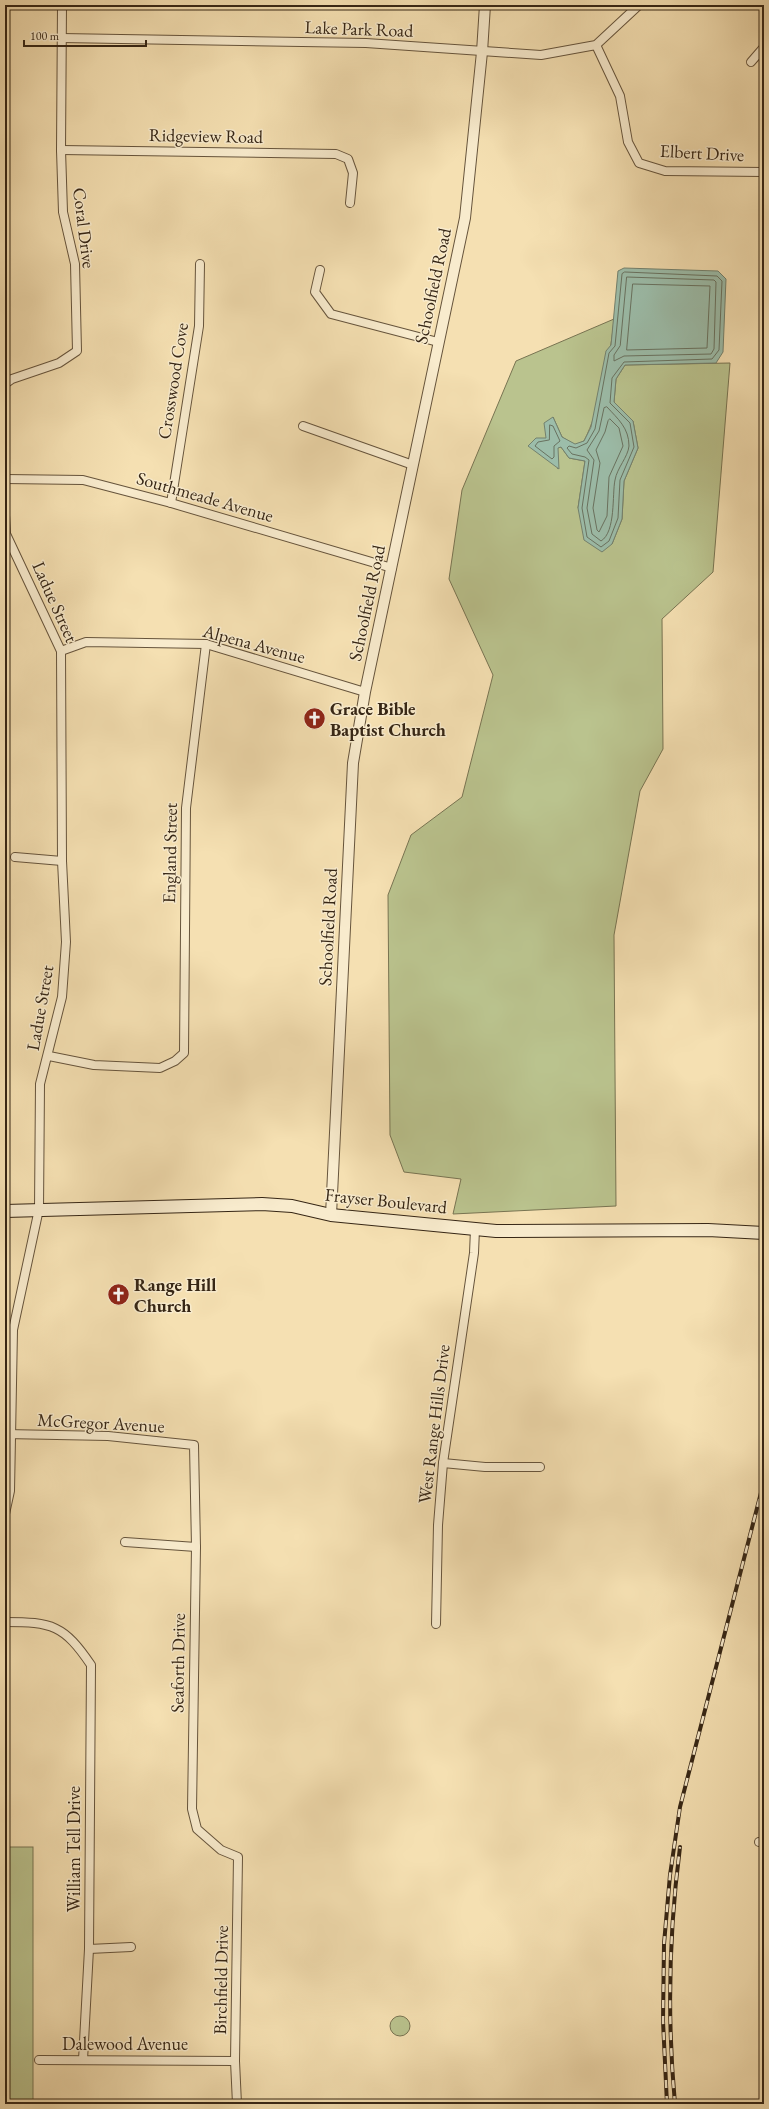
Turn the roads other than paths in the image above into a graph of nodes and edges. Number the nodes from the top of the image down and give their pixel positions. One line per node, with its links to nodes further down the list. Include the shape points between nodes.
1 (62, 5): 4 (street, Coral Drive)
2 (485, 5): 7 (street, Schoolfield Road)
3 (640, 5): 5 (street)
4 (61, 38): 7 (street, Lake Park Road, via 366,43); 9 (street, Coral Drive)
5 (596, 45): 7 (street, Lake Park Road, via 541,55); 10 (street, Elbert Drive, via 620,96 628,142 639,163 665,171)
6 (764, 47): 8 (street)
7 (482, 52): 14 (street, Schoolfield Road, via 465,218)
8 (751, 62)
9 (61, 150): 11 (street, Ridgeview Road, via 336,154 348,159 353,173); 15 (street, Coral Drive, via 63,212 75,264 77,351 59,363 12,379)
10 (764, 172)
11 (350, 203)
12 (200, 264): 19 (street, Crosswood Cove, via 199,326)
13 (320, 270): 14 (street, via 315,292 331,314)
14 (438, 342): 17 (street, Schoolfield Road)
15 (5, 384)
16 (303, 426): 17 (street)
17 (413, 465): 21 (street, Schoolfield Road)
18 (5, 479): 19 (street, Southmeade Avenue, via 83,480)
19 (171, 502): 21 (street, Southmeade Avenue)
20 (5, 515): 23 (street, Ladue Street, via 6,534)
21 (392, 568): 24 (street, Schoolfield Road)
22 (206, 644): 23 (street, Alpena Avenue, via 86,642); 24 (street, Alpena Avenue); 27 (street, England Street, via 186,808 184,1053 175,1061 160,1068 94,1065)
23 (61, 651): 26 (street, Ladue Street)
24 (365, 692): 30 (street, Schoolfield Road, via 353,763)
25 (15, 858): 26 (street)
26 (62, 861): 27 (street, Ladue Street, via 66,942 62,997)
27 (49, 1056): 28 (street, Ladue Street, via 40,1084)
28 (39, 1209): 29 (main road, Frayser Boulevard); 30 (main road, Frayser Boulevard, via 262,1204 292,1206); 33 (street, Ladue Street)
29 (5, 1211)
30 (331, 1215): 31 (main road, Frayser Boulevard)
31 (475, 1229): 32 (main road, Frayser Boulevard, via 708,1230); 36 (street, West Range Hills Drive, via 474,1253)
32 (764, 1233)
33 (9, 1330): 34 (street, Ladue Street)
34 (8, 1434): 35 (street, McGregor Avenue, via 108,1436); 38 (street, Ladue Street, via 10,1491)
35 (194, 1445): 40 (street, Seaforth Drive)
36 (443, 1463): 37 (street, via 485,1467); 42 (street, West Range Hills Drive, via 438,1525)
37 (540, 1467)
38 (5, 1514)
39 (125, 1542): 40 (street)
40 (196, 1547): 43 (street, Seaforth Drive, via 192,1809 197,1829 221,1850)
41 (5, 1622): 45 (street, William Tell Drive, via 38,1622 57,1628 76,1643 91,1665)
42 (436, 1624)
43 (238, 1857): 48 (street, Birchfield Drive)
44 (131, 1947): 45 (street)
45 (89, 1949): 47 (street, William Tell Drive)
46 (39, 2060): 47 (street, Dalewood Avenue)
47 (83, 2060): 48 (street, Dalewood Avenue)
48 (235, 2061): 49 (street, Birchfield Drive)
49 (237, 2104)

